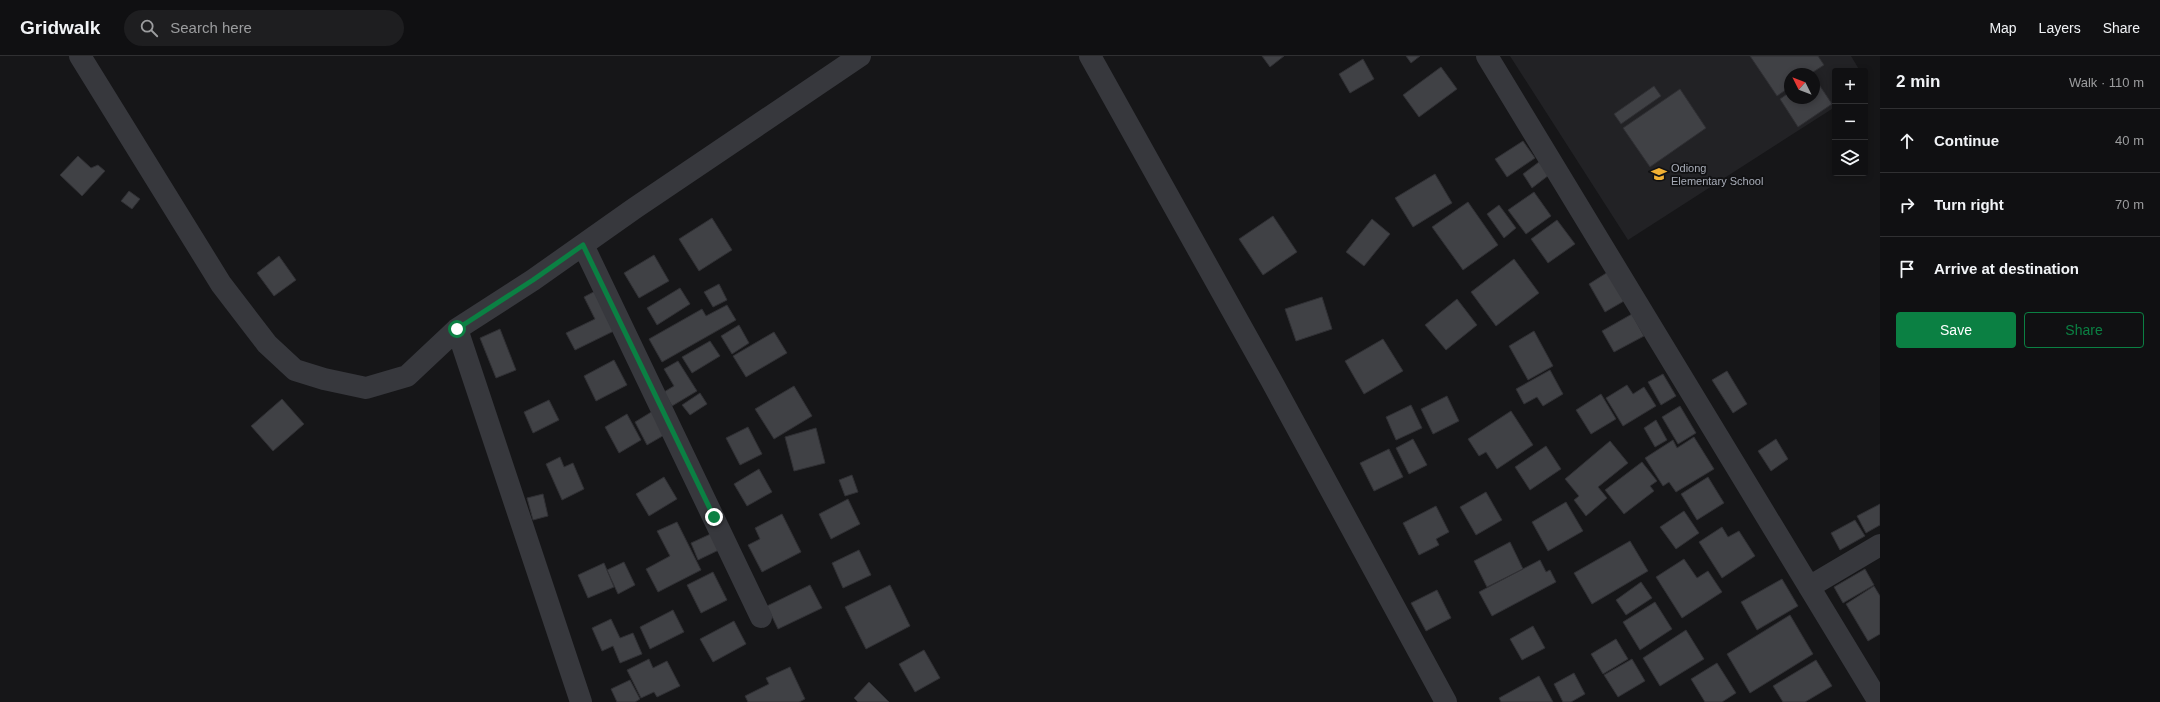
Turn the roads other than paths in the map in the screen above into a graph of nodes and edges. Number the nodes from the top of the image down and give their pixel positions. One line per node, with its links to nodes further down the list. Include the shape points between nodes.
1 (80, 56): 6 (street, via 221,284 267,344 294,370 366,388 407,376)
2 (860, 56): 5 (street)
3 (1090, 56): 11 (street, via 1267,373)
4 (1487, 56): 8 (street)
5 (583, 245): 6 (street); 9 (street)
6 (457, 329): 10 (street)
7 (1880, 545): 8 (street)
8 (1809, 587): 12 (street)
9 (761, 617)
10 (581, 702)
11 (1446, 702)
12 (1879, 702)

